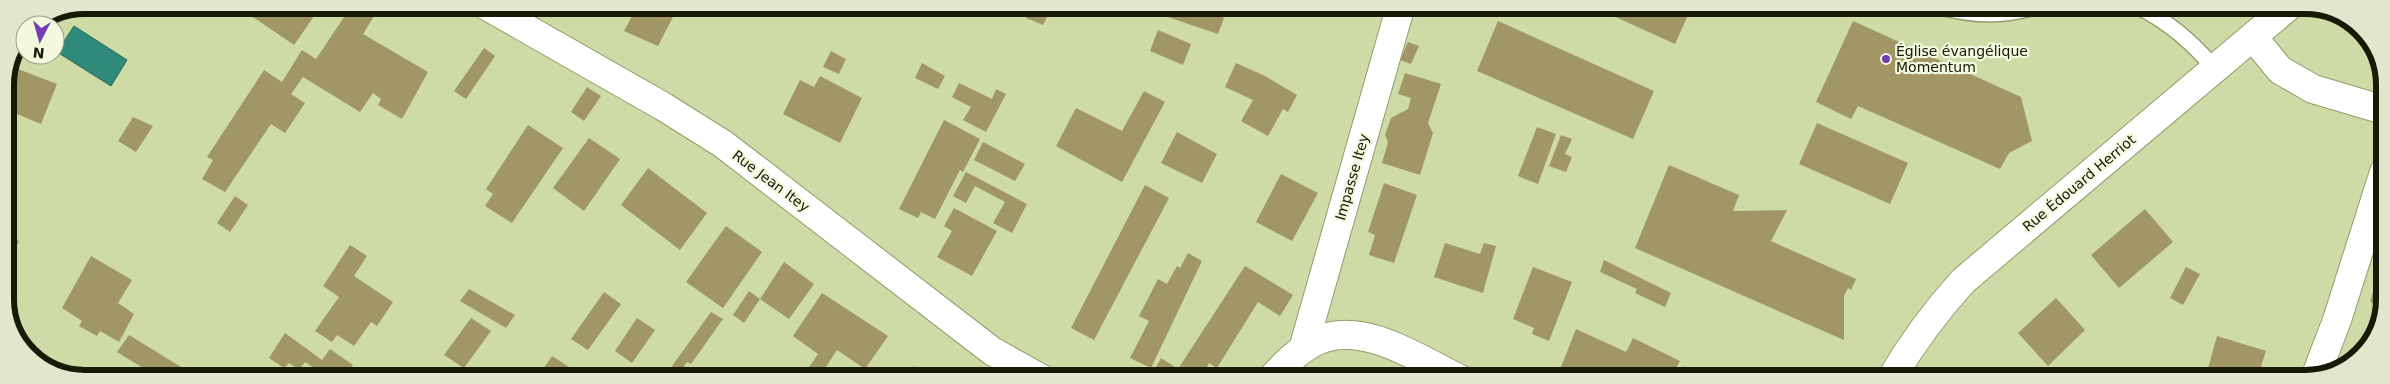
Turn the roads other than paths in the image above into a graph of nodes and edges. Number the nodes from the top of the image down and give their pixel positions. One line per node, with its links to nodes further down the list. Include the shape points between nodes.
1 (500, 14): 13 (street, Rue Jean Itey, via 723,144 992,351)
2 (1398, 14): 11 (street, Impasse Itey)
3 (1966, 14): 4 (lane)
4 (1997, 14)
5 (2154, 14): 8 (lane, via 2186,38)
6 (2279, 14): 7 (street, Rue Édouard Herriot)
7 (2253, 36): 8 (street, Rue Édouard Herriot); 9 (street, via 2280,70 2313,89)
8 (2215, 69): 16 (street, Rue Édouard Herriot, via 1963,281 1935,311)
9 (2376, 108)
10 (2376, 197): 12 (street)
11 (1303, 349): 14 (street); 15 (street, via 1335,334 1360,335)
12 (2318, 369)
13 (1026, 370)
14 (1280, 370)
15 (1441, 370)
16 (1896, 370)

